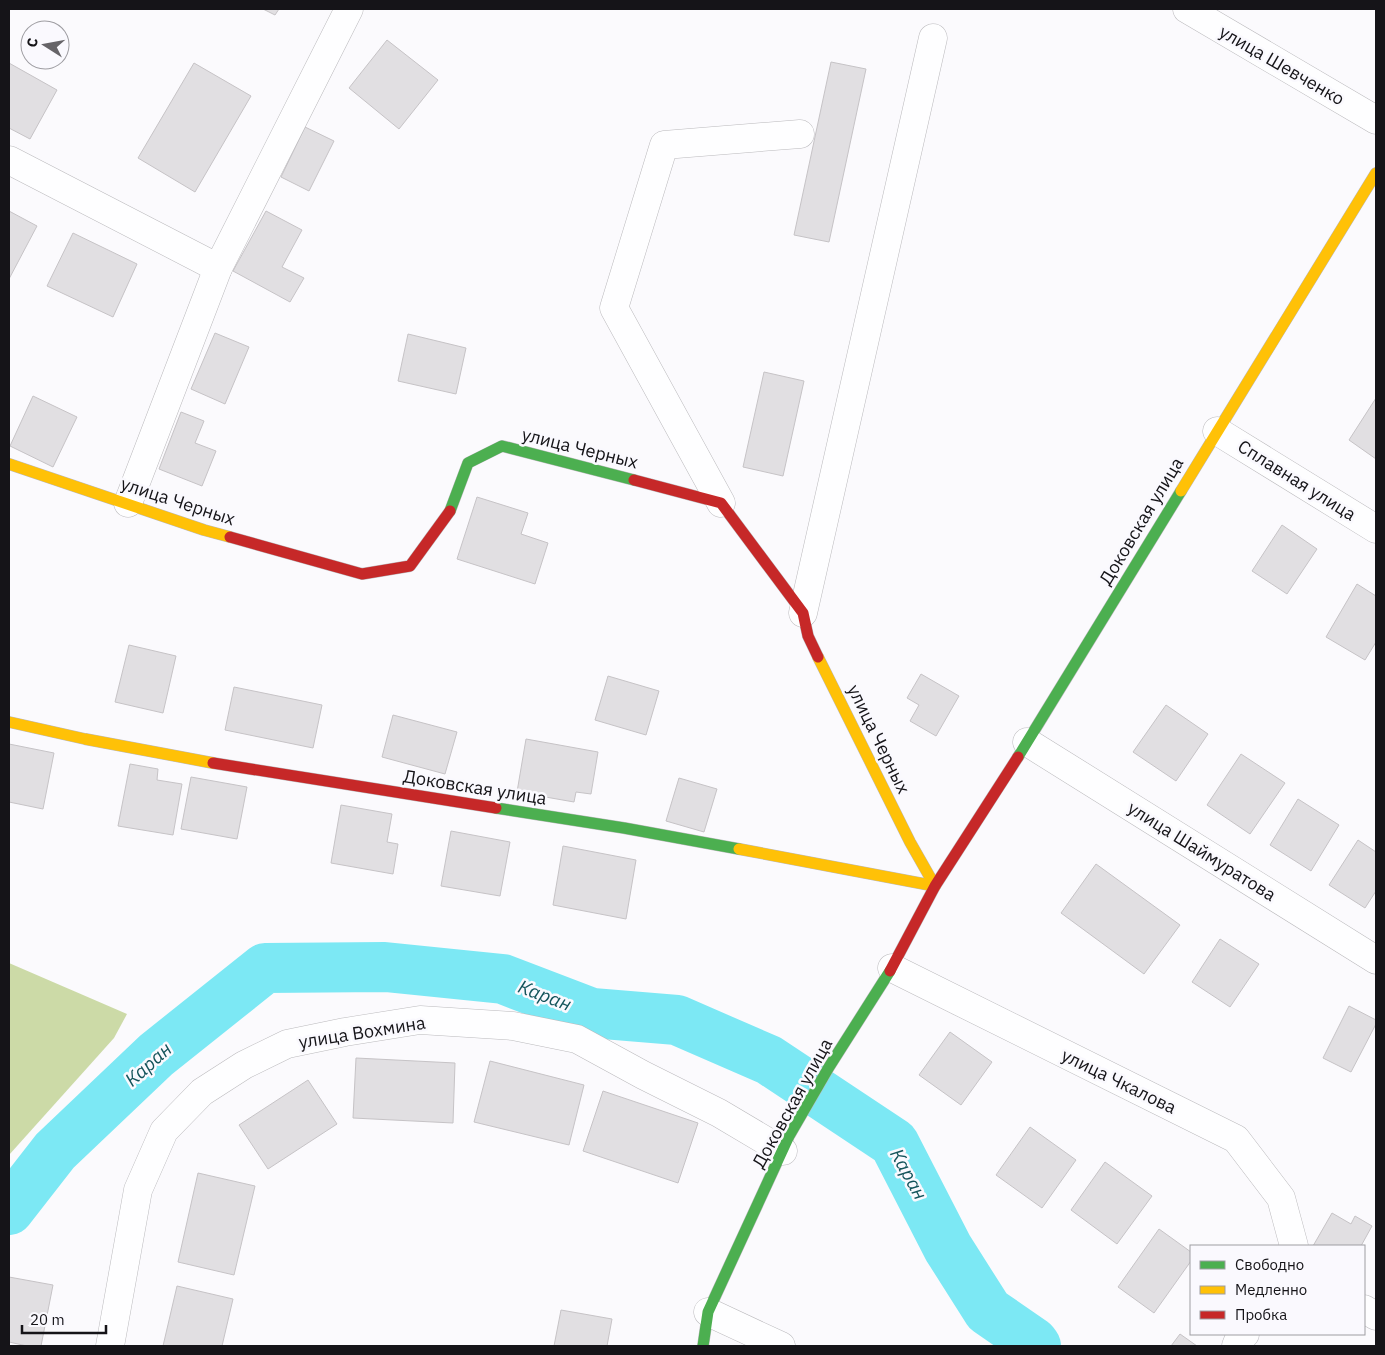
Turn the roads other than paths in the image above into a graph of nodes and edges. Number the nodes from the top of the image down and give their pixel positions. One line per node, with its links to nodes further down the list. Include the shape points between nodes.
1 (349, 9): 8 (street)
2 (1187, 9): 4 (street, улица Шевченко)
3 (933, 38): 14 (street)
4 (1376, 120)
5 (800, 134): 12 (street, via 664,145 614,308)
6 (9, 160): 8 (street)
7 (1376, 174): 9 (street, Доковская улица)
8 (218, 268): 11 (street)
9 (1217, 431): 13 (street, Сплавная улица); 16 (street, Доковская улица)
10 (9, 464): 11 (street, улица Черных)
11 (128, 503): 12 (street, улица Черных, via 204,530 362,574 410,566 448,515 468,463 502,446)
12 (721, 503): 14 (street, улица Черных)
13 (1376, 529)
14 (804, 613): 17 (street, улица Черных, via 808,636)
15 (9, 722): 17 (street, Доковская улица, via 90,741 624,828)
16 (1027, 742): 17 (street, Доковская улица); 18 (street, улица Шаймуратова)
17 (935, 886): 19 (street, Доковская улица)
18 (1376, 960)
19 (892, 968): 20 (street, Доковская улица, via 829,1067); 21 (street, улица Чкалова, via 1236,1139 1281,1198)
20 (786, 1143): 23 (street, Доковская улица); 26 (street, улица Вохмина, via 643,1075 577,1038 512,1026 420,1020 287,1044 244,1065 202,1092 164,1131 138,1190)
21 (1294, 1245)
22 (1365, 1310): 24 (street)
23 (708, 1312): 27 (street, Доковская улица); 28 (street)
24 (1376, 1316)
25 (1244, 1335): 29 (street)
26 (110, 1346)
27 (703, 1346)
28 (781, 1346)
29 (1236, 1346)

